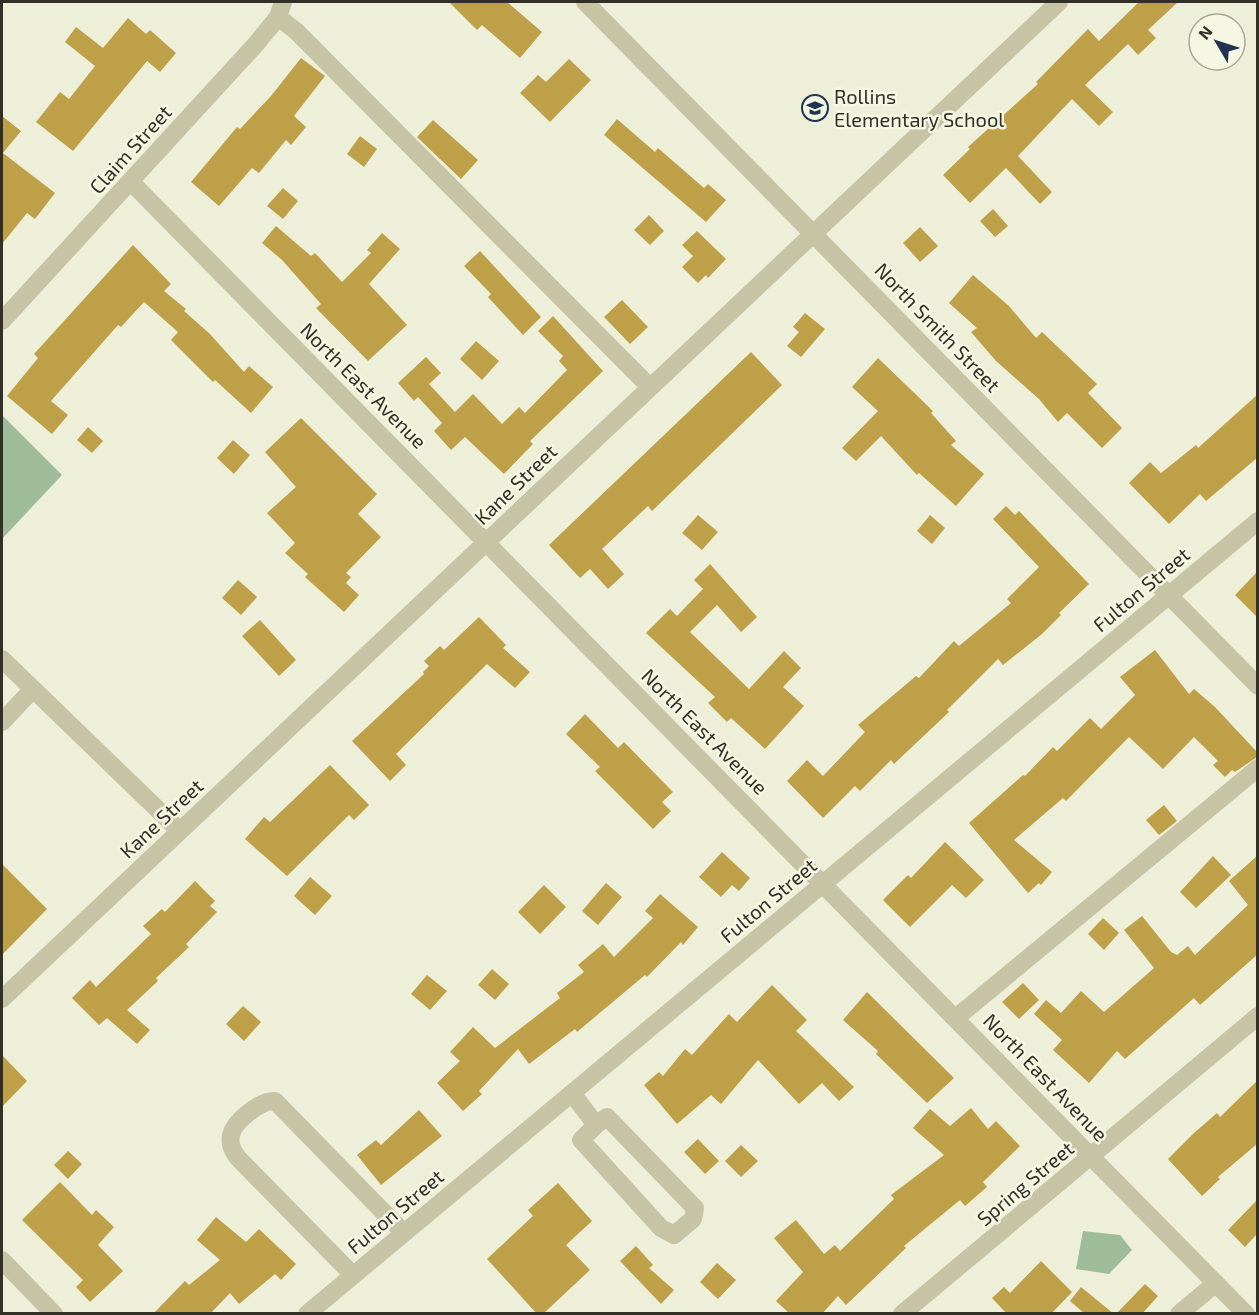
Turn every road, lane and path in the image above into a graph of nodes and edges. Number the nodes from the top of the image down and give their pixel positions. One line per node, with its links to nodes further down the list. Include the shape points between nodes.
1 (585, 2): 5 (street, North Smith Street)
2 (1059, 2): 5 (street, Kane Street)
3 (281, 9): 4 (street, Claim Street); 7 (street, via 296,31)
4 (131, 182): 6 (street, Claim Street); 9 (street, North East Avenue)
5 (813, 231): 7 (street, Kane Street); 10 (street, North Smith Street)
6 (2, 321)
7 (650, 387): 9 (street, Kane Street)
8 (1257, 521): 10 (street, Fulton Street)
9 (487, 541): 16 (street, Kane Street); 17 (street, North East Avenue)
10 (1169, 594): 12 (street, North Smith Street); 17 (street, Fulton Street)
11 (2, 659): 13 (street)
12 (1257, 686)
13 (33, 689): 14 (street); 16 (street)
14 (2, 722)
15 (1257, 768): 20 (street)
16 (180, 831): 18 (street, Kane Street)
17 (823, 883): 20 (street, North East Avenue); 21 (street, Fulton Street)
18 (2, 999)
19 (1257, 1016): 23 (street, Spring Street)
20 (957, 1017): 23 (street, North East Avenue)
21 (572, 1093): 22 (street); 24 (street, Fulton Street)
22 (596, 1125): 22 (street, via 607,1117 695,1208 693,1219 674,1235 661,1228 581,1140)
23 (1092, 1156): 27 (street, North East Avenue); 30 (street, Spring Street)
24 (404, 1233): 26 (street, Fulton Street); 26 (street, via 275,1101 266,1100 252,1110 231,1133 231,1147)
25 (2, 1260): 28 (street)
26 (353, 1275): 29 (street, Fulton Street)
27 (1216, 1283): 31 (street); 32 (street, North East Avenue)
28 (54, 1314)
29 (307, 1314)
30 (902, 1314)
31 (1179, 1314)
32 (1246, 1314)

